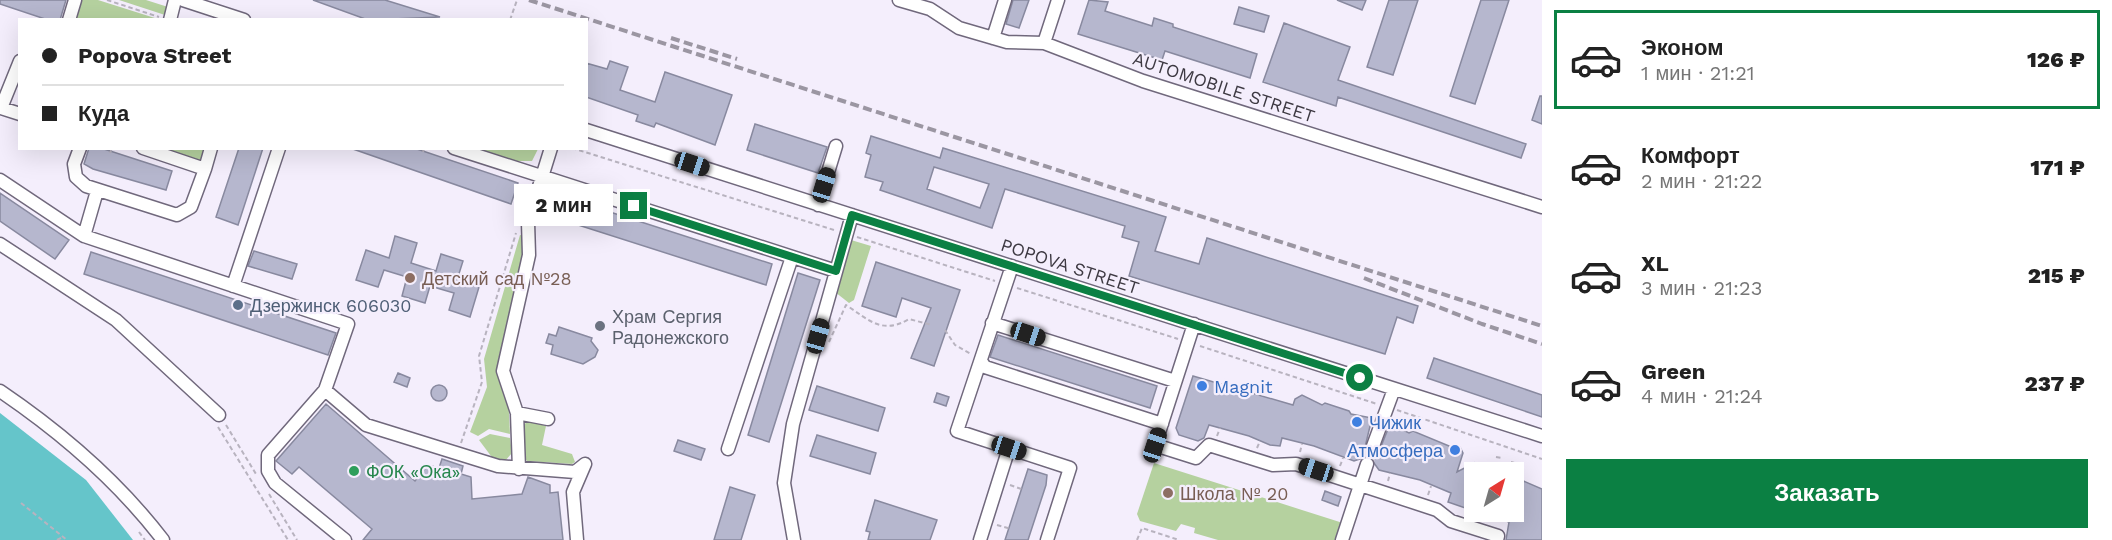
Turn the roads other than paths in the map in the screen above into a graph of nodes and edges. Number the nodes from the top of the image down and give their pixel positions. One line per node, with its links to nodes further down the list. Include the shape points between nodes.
1 (75, 0): 7 (street)
2 (175, 0): 8 (street)
3 (183, 0): 9 (street)
4 (899, 0): 10 (street, AUTOMOBILE STREET, via 930,9 959,28)
5 (1005, 0): 10 (street)
6 (1058, 0): 11 (street)
7 (70, 18)
8 (170, 18)
9 (238, 18)
10 (993, 38): 11 (street, AUTOMOBILE STREET)
11 (1044, 43): 27 (street, AUTOMOBILE STREET, via 1143,81)
12 (18, 62): 13 (street, via 1,108)
13 (18, 113)
14 (588, 131): 26 (street, POPOVA STREET)
15 (836, 146): 26 (street)
16 (79, 150): 25 (street, via 74,164 76,177)
17 (149, 150): 22 (street)
18 (210, 150): 22 (street)
19 (278, 150): 34 (street)
20 (460, 150): 23 (street)
21 (550, 150): 23 (street)
22 (205, 169): 25 (street, via 191,207 177,215)
23 (543, 177): 31 (street); 42 (street, via 528,222 529,255 502,371)
24 (0, 180): 29 (street)
25 (97, 191): 29 (street)
26 (818, 205): 28 (street, POPOVA STREET)
27 (1542, 207)
28 (852, 215): 32 (street, POPOVA STREET); 33 (street)
29 (84, 236): 34 (street)
30 (0, 244): 43 (street, via 116,320)
31 (792, 257): 33 (street); 49 (street)
32 (1012, 266): 35 (street); 36 (street, POPOVA STREET)
33 (836, 271): 56 (street, via 793,424 784,483)
34 (233, 286): 40 (street, via 348,324)
35 (992, 323): 37 (street); 38 (street)
36 (1194, 324): 38 (street); 39 (street, POPOVA STREET)
37 (981, 361): 45 (street, via 985,367); 48 (street, via 957,431)
38 (1175, 381): 45 (street)
39 (1394, 388): 46 (street, POPOVA STREET); 47 (street)
40 (325, 390): 51 (street, via 366,425); 54 (street, via 268,455 268,471 275,483)
41 (0, 391): 53 (street, via 43,420 104,472)
42 (517, 413): 44 (street); 51 (street)
43 (216, 417)
44 (548, 419)
45 (1162, 424): 52 (street, via 1155,445 1196,458 1209,445 1273,465 1296,464)
46 (1542, 436)
47 (1373, 446)
48 (1009, 448): 57 (street); 58 (street, via 1070,468)
49 (728, 449)
50 (1367, 464): 52 (street)
51 (519, 469): 55 (street, via 575,472 585,464 573,492)
52 (1360, 485): 59 (street); 60 (street, via 1437,510 1452,521 1498,536)
53 (163, 540)
54 (345, 540)
55 (578, 540)
56 (794, 540)
57 (980, 540)
58 (1047, 540)
59 (1342, 540)
60 (1497, 540)

